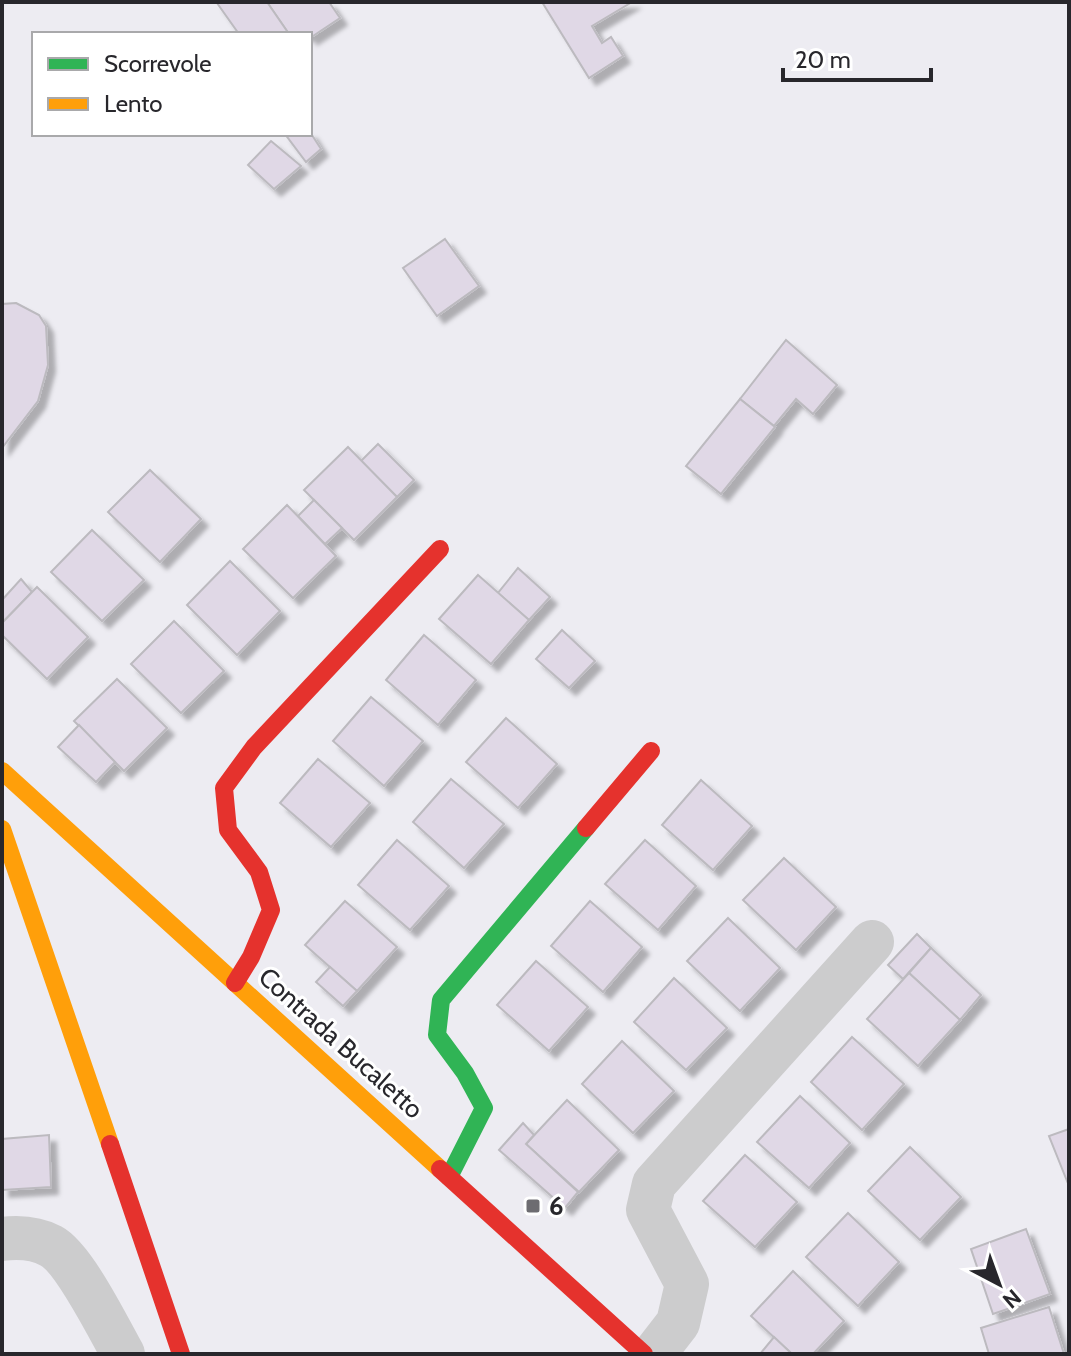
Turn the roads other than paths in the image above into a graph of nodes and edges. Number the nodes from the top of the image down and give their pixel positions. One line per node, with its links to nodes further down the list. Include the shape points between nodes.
1 (440, 549): 6 (street, via 254,747 224,788 228,830 259,872 271,910)
2 (651, 751): 7 (street, via 441,1000 437,1035 484,1108)
3 (2, 771): 6 (street, Contrada Bucaletto)
4 (2, 829): 10 (street)
5 (872, 942): 12 (street, via 654,1184 648,1210 687,1284 678,1323)
6 (235, 983): 7 (street, Contrada Bucaletto)
7 (449, 1177): 11 (street, Contrada Bucaletto)
8 (2, 1239): 9 (street, via 19,1237 52,1246 86,1288)
9 (123, 1354)
10 (181, 1354)
11 (644, 1354)
12 (654, 1354)

